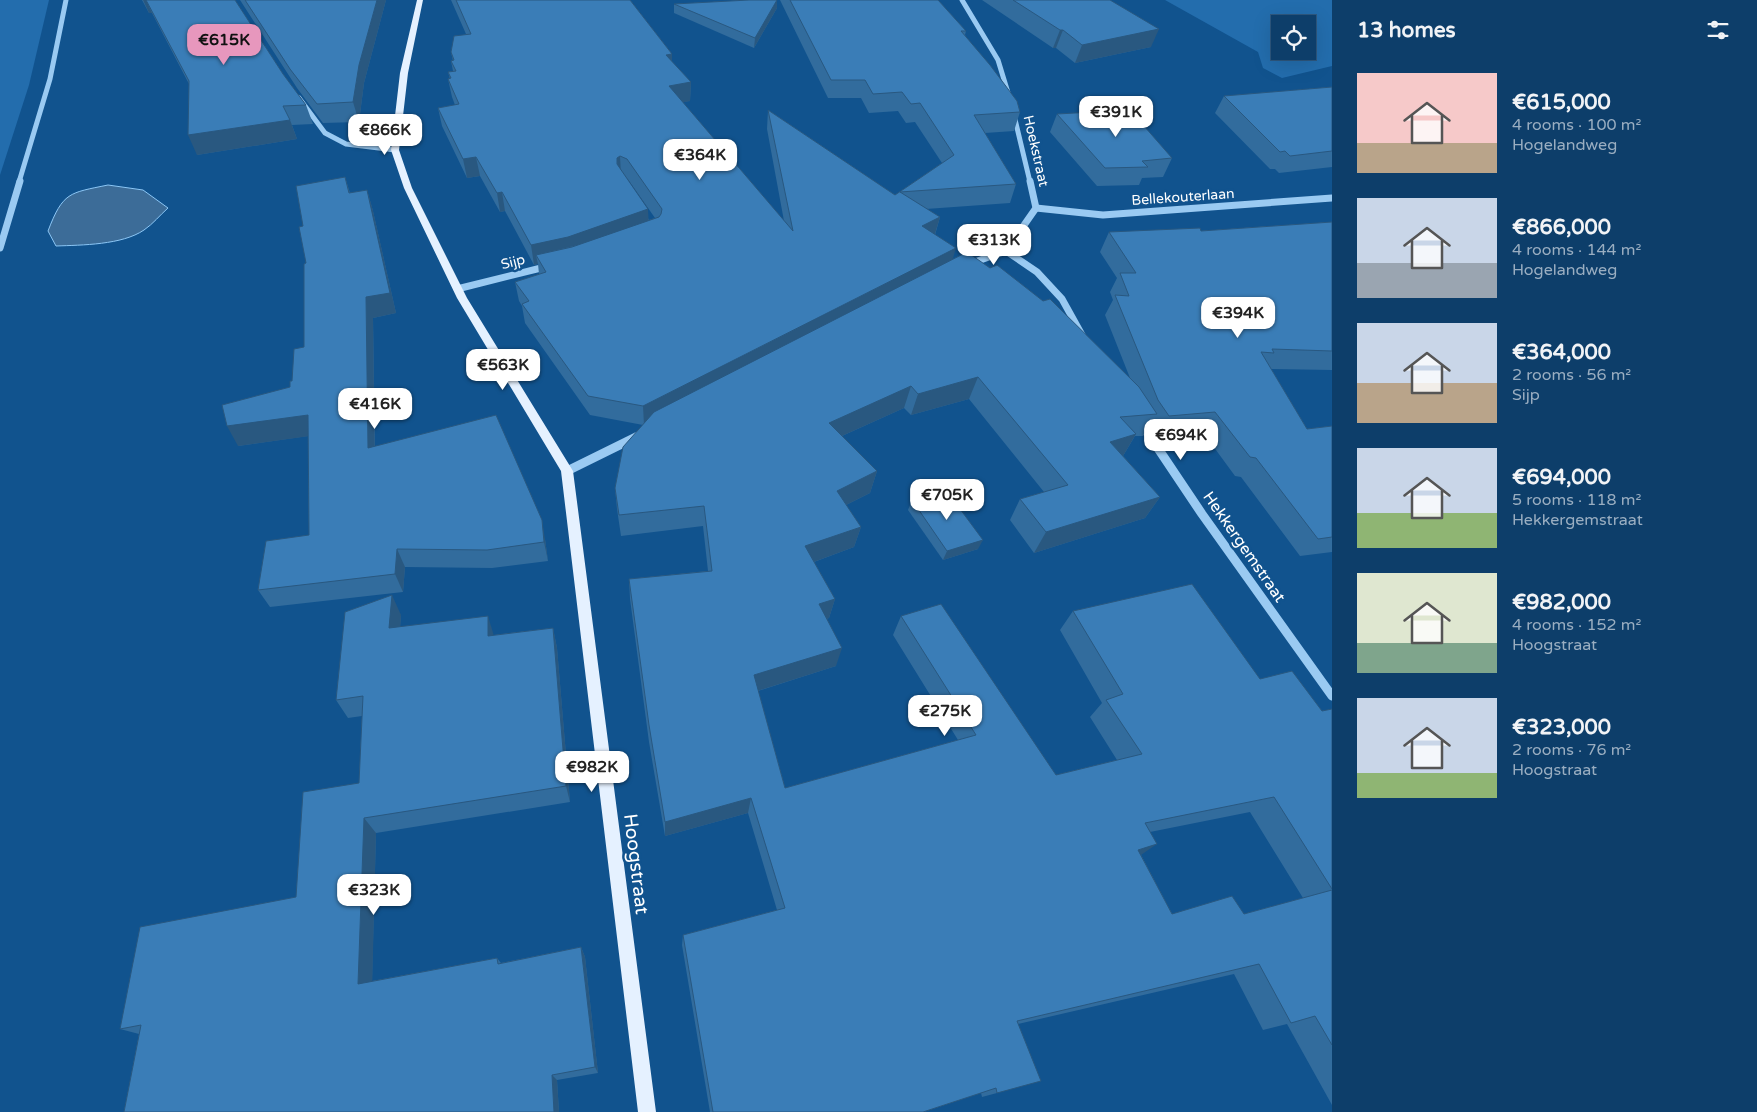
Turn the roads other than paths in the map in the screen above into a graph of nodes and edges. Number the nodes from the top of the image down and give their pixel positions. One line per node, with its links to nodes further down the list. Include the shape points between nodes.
1 (66, 0): 8 (street, via 50,79)
2 (420, 0): 5 (main road, via 404,72)
3 (962, 0): 7 (street, Hoekstraat, via 998,60)
4 (293, 90): 5 (street, via 325,133 346,144)
5 (395, 150): 12 (main road, via 408,188)
6 (1332, 198): 7 (street, Bellekouterlaan, via 1103,215)
7 (1036, 208): 9 (street, Hoekstraat)
8 (0, 248)
9 (1006, 251): 11 (street); 13 (street, via 1037,272 1062,299)
10 (553, 265): 12 (street, Sijp)
11 (958, 269)
12 (458, 289): 16 (main road)
13 (1086, 340)
14 (1136, 415): 17 (street, Hekkergemstraat, via 1202,514)
15 (646, 432): 16 (street)
16 (567, 471): 18 (main road, Hoogstraat)
17 (1332, 696)
18 (647, 1112)

